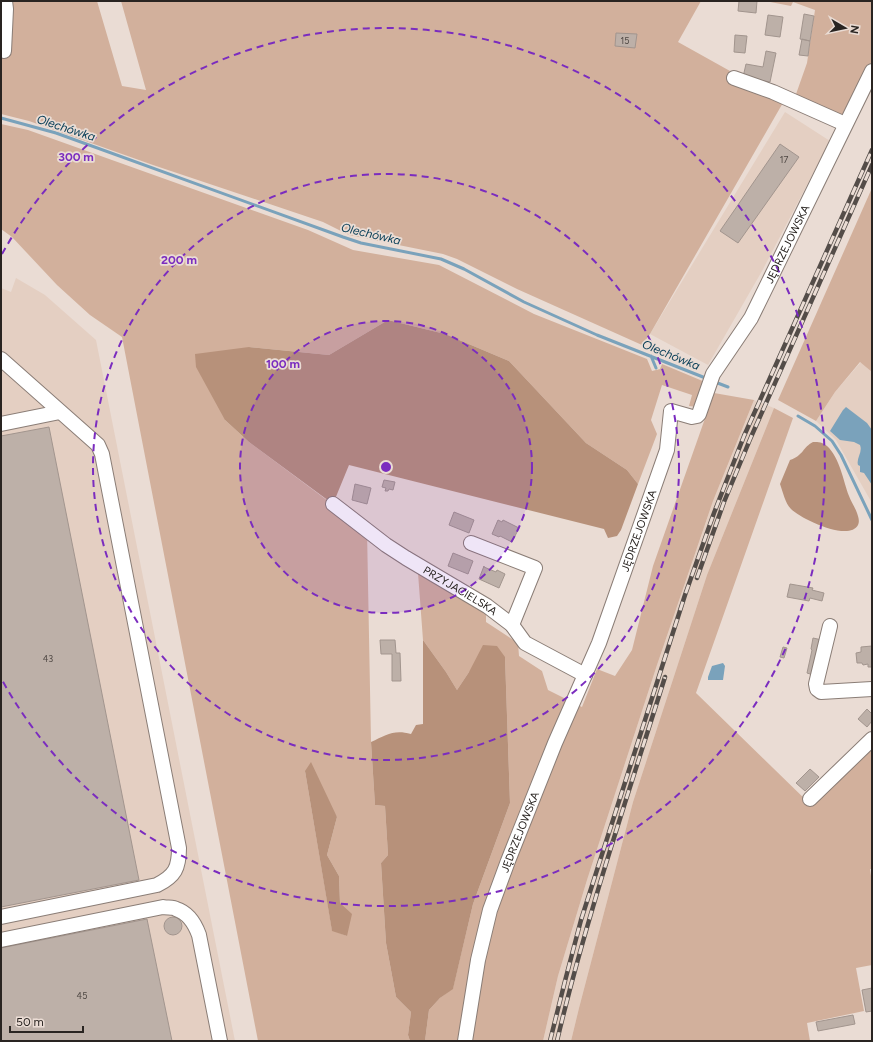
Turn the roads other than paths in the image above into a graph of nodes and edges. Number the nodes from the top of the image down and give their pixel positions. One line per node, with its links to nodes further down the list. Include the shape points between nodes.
1 (5, 1): 2 (street)
2 (4, 51)
3 (872, 72): 5 (street, JĘDRZEJOWSKA)
4 (734, 78): 5 (street)
5 (845, 124): 13 (street, JĘDRZEJOWSKA, via 751,318 713,374 698,416 692,418 671,411 667,450)
6 (1, 359): 7 (street)
7 (60, 412): 8 (street); 17 (street, via 98,445 102,454 180,848 179,860 175,871 157,885)
8 (1, 424)
9 (334, 504): 11 (street, PRZYJACIELSKA, via 386,545 487,606)
10 (471, 543): 11 (street, via 535,568)
11 (512, 625): 13 (street, PRZYJACIELSKA, via 525,643)
12 (830, 626): 14 (street, via 816,684 818,689 822,692)
13 (585, 675): 20 (street, JĘDRZEJOWSKA, via 552,750 490,910 478,960)
14 (872, 689)
15 (872, 740): 16 (street)
16 (810, 799)
17 (1, 917)
18 (1, 940): 19 (street, via 163,907 176,908 188,916 199,936)
19 (220, 1041)
20 (465, 1041)

